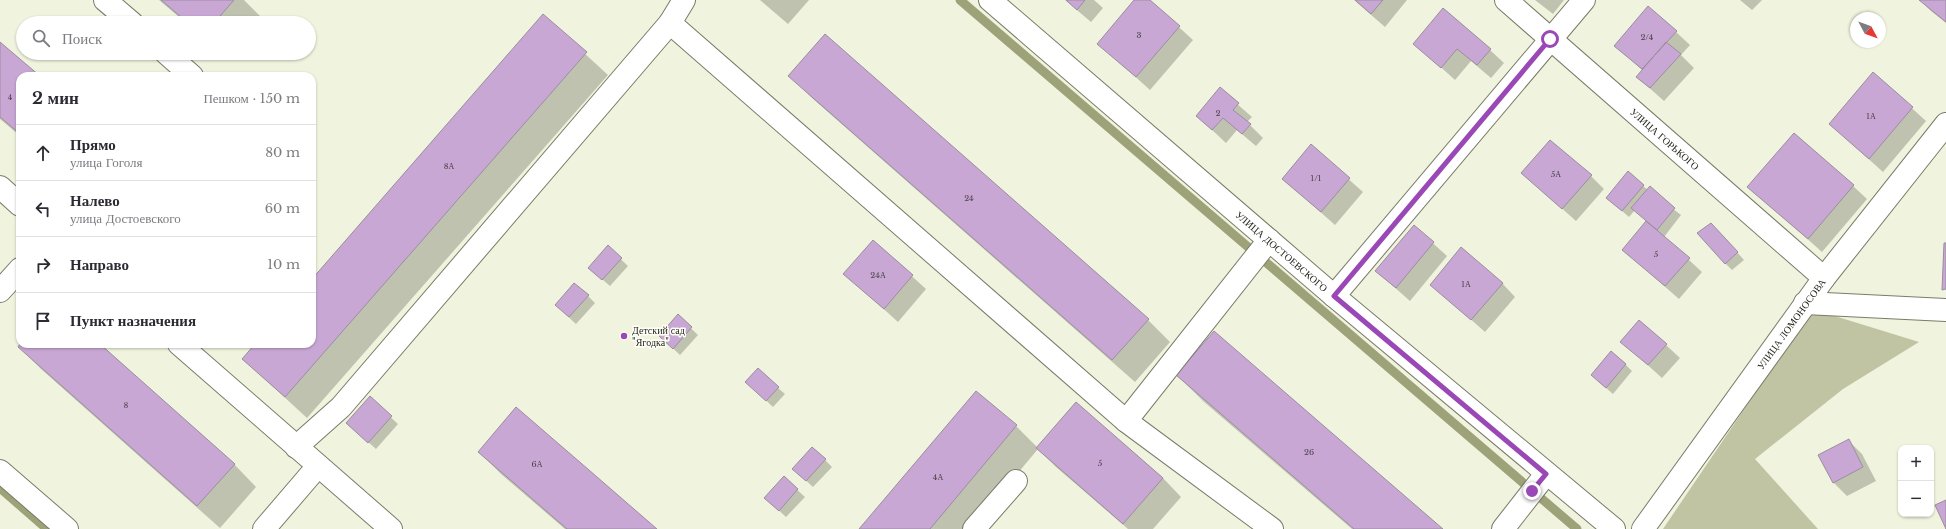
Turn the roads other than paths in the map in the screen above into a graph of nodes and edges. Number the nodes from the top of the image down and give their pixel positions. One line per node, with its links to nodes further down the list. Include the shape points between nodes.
1 (105, 0): 6 (street)
2 (684, 0): 7 (street)
3 (990, 0): 14 (street, УЛИЦА ДОСТОЕВСКОГО)
4 (1506, 0): 8 (street, УЛИЦА ГОРЬКОГО)
5 (1584, 0): 8 (street)
6 (124, 16)
7 (670, 23): 22 (street); 23 (street, via 341,407)
8 (1550, 39): 16 (street, УЛИЦА ГОРЬКОГО); 18 (street)
9 (174, 60): 10 (street)
10 (187, 72)
11 (1946, 124): 16 (street, УЛИЦА ЛОМОНОСОВА)
12 (0, 188): 13 (street)
13 (16, 202)
14 (1269, 240): 18 (street, УЛИЦА ДОСТОЕВСКОГО); 22 (street)
15 (16, 273): 17 (street)
16 (1824, 278): 19 (street, УЛИЦА ЛОМОНОСОВА)
17 (0, 291)
18 (1334, 296): 26 (street, УЛИЦА ДОСТОЕВСКОГО)
19 (1805, 303): 20 (street); 35 (street, УЛИЦА ЛОМОНОСОВА)
20 (1946, 310)
21 (184, 348): 23 (street)
22 (1126, 421): 32 (street)
23 (296, 447): 24 (street)
24 (318, 466): 29 (street); 30 (street)
25 (0, 471): 28 (street)
26 (1546, 474): 33 (street); 34 (street, УЛИЦА ДОСТОЕВСКОГО)
27 (1016, 481): 31 (street)
28 (67, 529)
29 (264, 529)
30 (391, 529)
31 (974, 529)
32 (1272, 529)
33 (1503, 529)
34 (1614, 529)
35 (1643, 529)

